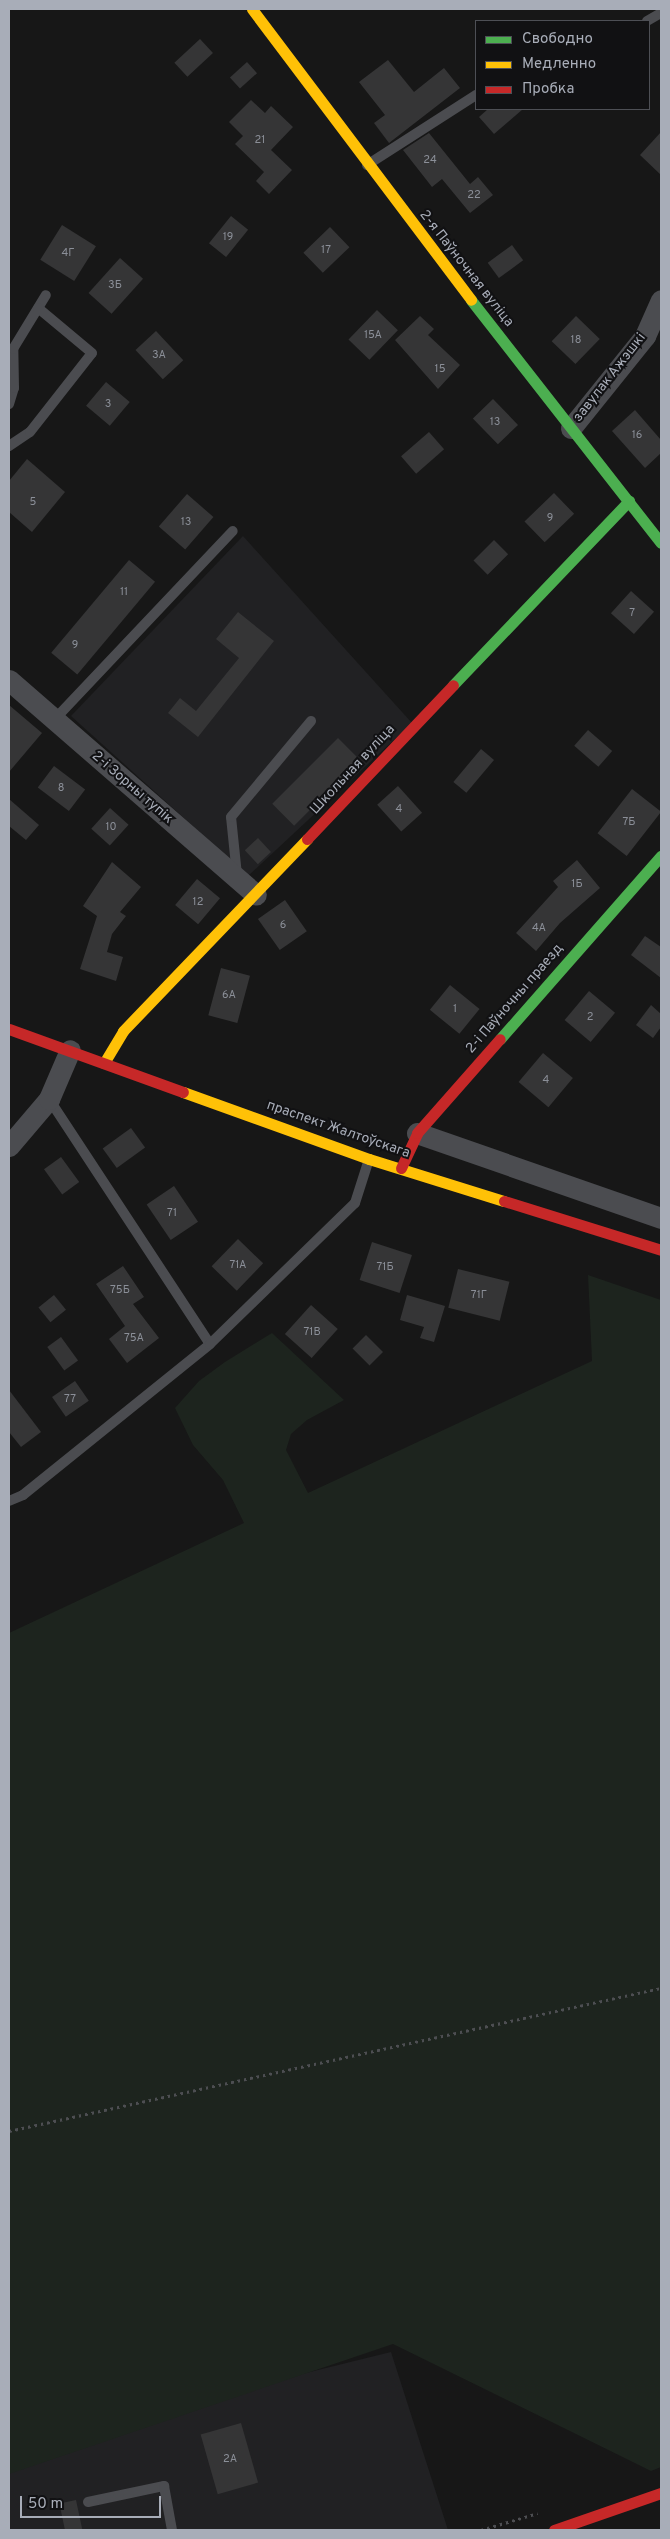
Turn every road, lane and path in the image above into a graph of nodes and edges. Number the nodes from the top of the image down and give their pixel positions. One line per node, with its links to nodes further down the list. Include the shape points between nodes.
1 (252, 9): 5 (street, 2-я Паўночная вуліца)
2 (661, 13): 3 (lane)
3 (648, 20)
4 (475, 96): 5 (lane)
5 (366, 165): 10 (street, 2-я Паўночная вуліца)
6 (46, 295): 8 (lane)
7 (661, 300): 10 (street, завулак Ажэшкі, via 644,336)
8 (38, 308): 9 (lane, via 13,349 14,388); 11 (lane, via 92,353 30,432)
9 (9, 404)
10 (571, 428): 12 (street, 2-я Паўночная вуліца)
11 (9, 446)
12 (629, 501): 14 (street, 2-я Паўночная вуліца); 20 (street, Школьная вуліца)
13 (233, 531): 16 (lane)
14 (661, 543)
15 (9, 680): 16 (street, 2-і Зорны тупік)
16 (54, 720): 19 (street, 2-і Зорны тупік)
17 (311, 721): 19 (lane, via 231,817)
18 (661, 856): 25 (street, 2-і Паўночны праезд)
19 (237, 879): 20 (street, 2-і Зорны тупік)
20 (256, 895): 23 (street, Школьная вуліца, via 123,1031)
21 (9, 1029): 22 (street, праспект Жалтоўскага)
22 (70, 1050): 23 (street, праспект Жалтоўскага); 24 (street)
23 (104, 1063): 27 (street, праспект Жалтоўскага)
24 (50, 1099): 26 (street); 31 (lane)
25 (417, 1133): 28 (street, 2-і Паўночны праезд); 29 (street)
26 (9, 1146)
27 (369, 1158): 28 (street, праспект Жалтоўскага); 31 (lane, via 355,1202)
28 (401, 1168): 30 (street, праспект Жалтоўскага)
29 (661, 1218)
30 (661, 1250)
31 (210, 1344): 32 (lane, via 23,1495)
32 (9, 1501)
33 (661, 1988): 34 (path)
34 (9, 2131)
35 (661, 2493): 38 (street)
36 (88, 2502): 37 (lane, via 164,2486)
37 (172, 2530)
38 (554, 2530)

